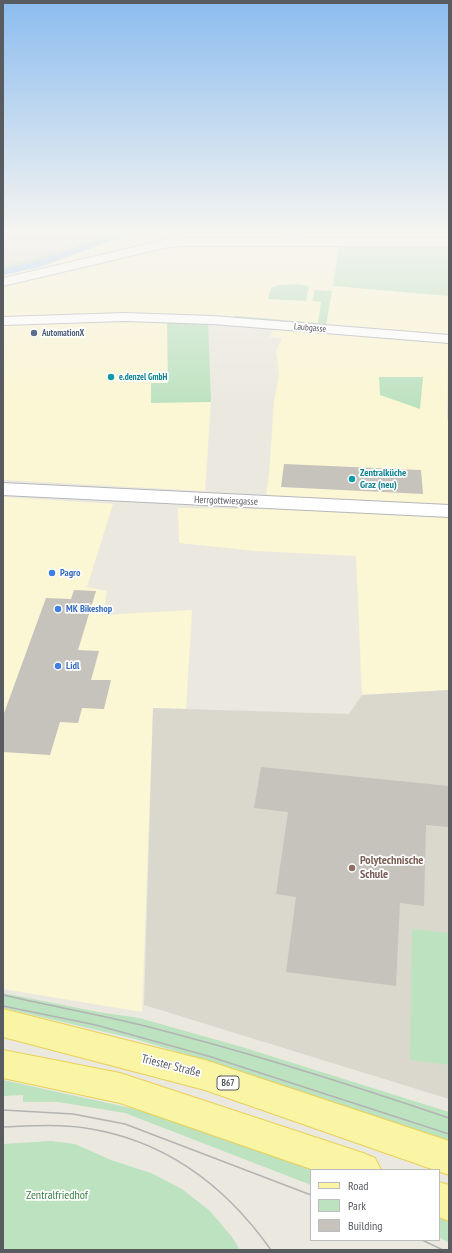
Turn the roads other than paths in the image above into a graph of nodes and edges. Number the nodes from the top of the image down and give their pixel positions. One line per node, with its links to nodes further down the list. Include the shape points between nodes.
1 (3, 321): 2 (street, Laubgasse, via 124,317 213,320)
2 (449, 339)
3 (3, 488): 4 (main road, Herrgottwiesgasse)
4 (449, 511)
5 (3, 1023): 7 (main road, Triester Straße / B67, via 205,1075)
6 (3, 1064): 8 (main road, via 120,1088)
7 (449, 1158)
8 (361, 1169)

